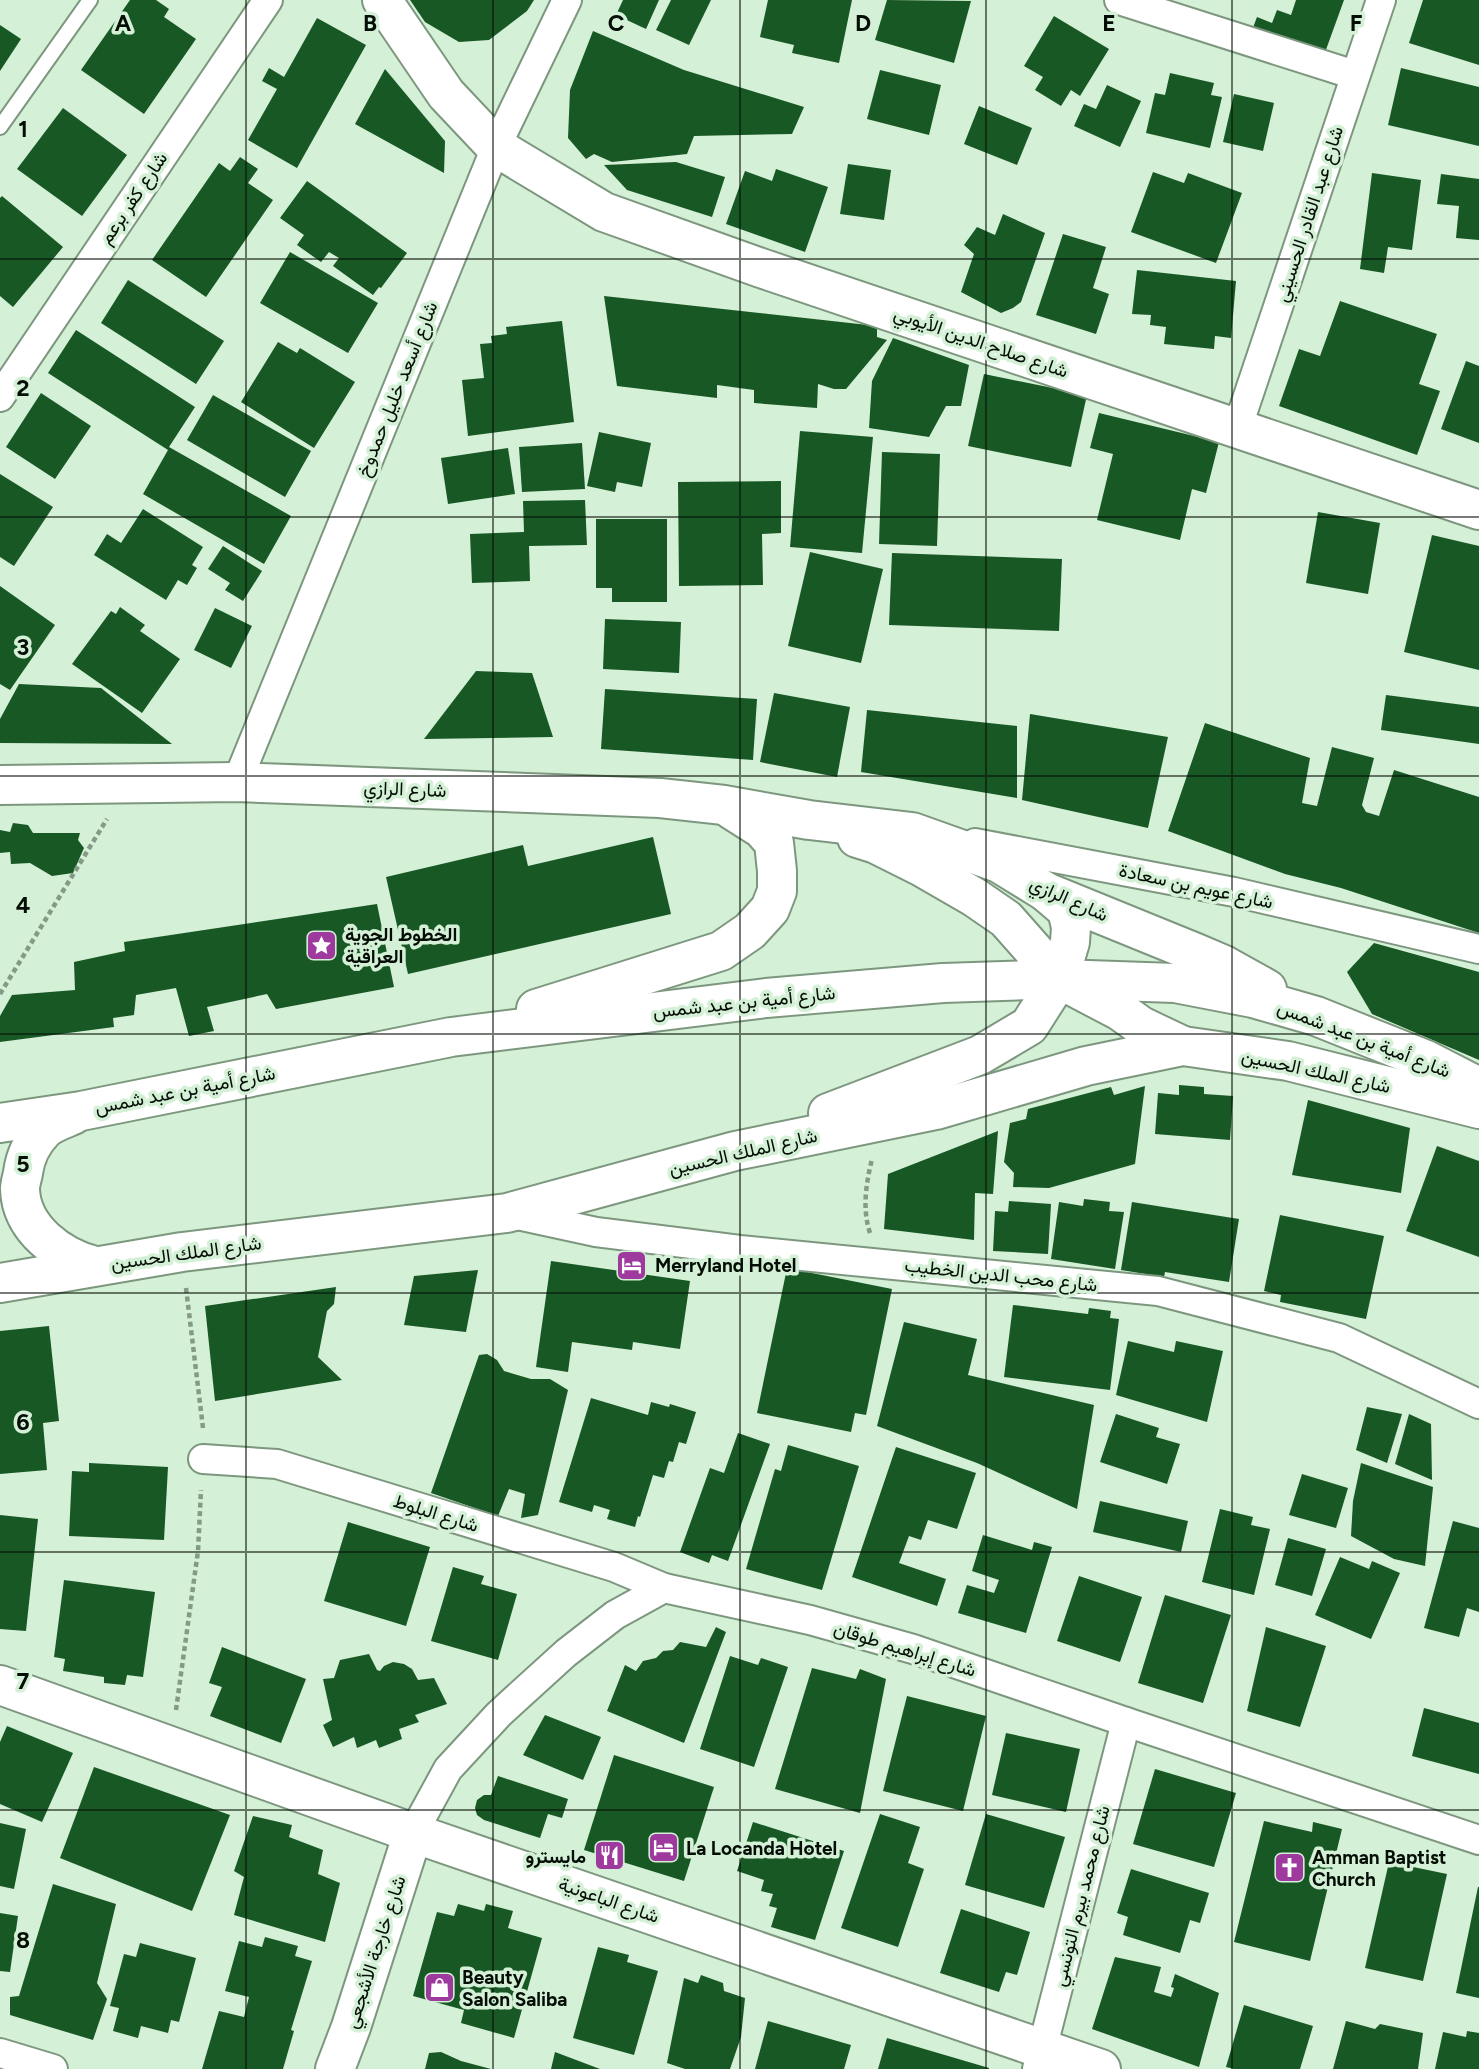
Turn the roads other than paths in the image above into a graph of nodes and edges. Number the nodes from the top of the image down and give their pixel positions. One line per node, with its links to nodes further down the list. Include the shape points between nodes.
1 (90, 0): 8 (lane)
2 (268, 0): 10 (street, شارع كفر برعم)
3 (382, 0): 9 (street, شارع صلاح الدين الأيوبي, via 446,94)
4 (567, 0): 9 (street, شارع أسعد خليل حمدوخ)
5 (1119, 0): 7 (street)
6 (1381, 0): 7 (street, شارع عبد القادر الحسيني)
7 (1355, 75): 11 (street, شارع عبد القادر الحسيني)
8 (0, 127)
9 (496, 147): 11 (street, شارع صلاح الدين الأيوبي, via 604,212); 13 (street, شارع أسعد خليل حمدوخ)
10 (0, 397)
11 (1237, 429): 12 (street, شارع صلاح الدين الأيوبي)
12 (1479, 510)
13 (237, 782): 14 (street, شارع الرازي); 15 (street, شارع الرازي, via 660,798)
14 (0, 785)
15 (724, 805): 16 (street, شارع الرازي); 22 (street, via 762,829 774,843 777,891 770,909 750,931 721,951)
16 (809, 820): 17 (street, شارع الرازي); 20 (street, شارع الرازي, via 876,844 974,897 1006,919)
17 (912, 832): 18 (street, شارع الرازي, via 999,863); 19 (street, شارع عويم بن سعادة, via 1234,892)
18 (1046, 892): 20 (street, via 1067,910 1070,927); 21 (street, شارع الرازي, via 1224,965)
19 (1479, 949)
20 (1059, 979): 21 (street, شارع أمية بن عبد شمس, via 1175,983); 22 (street, شارع أمية بن عبد شمس, via 943,983 766,998); 23 (street, شارع الرازي); 28 (street, via 1029,1026 980,1055)
21 (1316, 1016): 24 (street, شارع أمية بن عبد شمس, via 1426,1060)
22 (451, 1037): 26 (street, شارع أمية بن عبد شمس)
23 (1183, 1046): 25 (street, شارع الملك الحسين, via 1288,1061); 28 (street, شارع الملك الحسين, via 1086,1066 936,1110)
24 (1479, 1087)
25 (1479, 1109)
26 (81, 1111): 27 (street, شارع أمية بن عبد شمس); 30 (street, via 46,1128 33,1143 20,1189 25,1212 37,1231 55,1248)
27 (0, 1123)
28 (735, 1151): 29 (street, شارع الملك الحسين)
29 (507, 1213): 30 (street, شارع الملك الحسين); 32 (street, شارع محب الدين الخطيب, via 596,1232 740,1250 1158,1291 1339,1338)
30 (95, 1266): 31 (street, شارع الملك الحسين)
31 (0, 1283)
32 (1479, 1404)
33 (203, 1459): 34 (street, شارع البلوط, via 278,1464 614,1567)
34 (664, 1588): 36 (street, شارع إبراهيم طوقان, via 810,1620 912,1649); 37 (street, via 615,1615 499,1714 448,1769)
35 (0, 1685): 37 (street, شارع الباعونية)
36 (1126, 1722): 38 (street, شارع إبراهيم طوقان); 41 (street, شارع محمد بيرم التونسي)
37 (413, 1833): 39 (street, شارع خارجة الأشجعي); 41 (street, شارع الباعونية)
38 (1479, 1840)
39 (351, 2027): 43 (street, شارع خارجة الأشجعي); 44 (street)
40 (0, 2053): 42 (street)
41 (1040, 2058): 45 (street, شارع الباعونية)
42 (53, 2069)
43 (335, 2069)
44 (359, 2069)
45 (1101, 2069)

